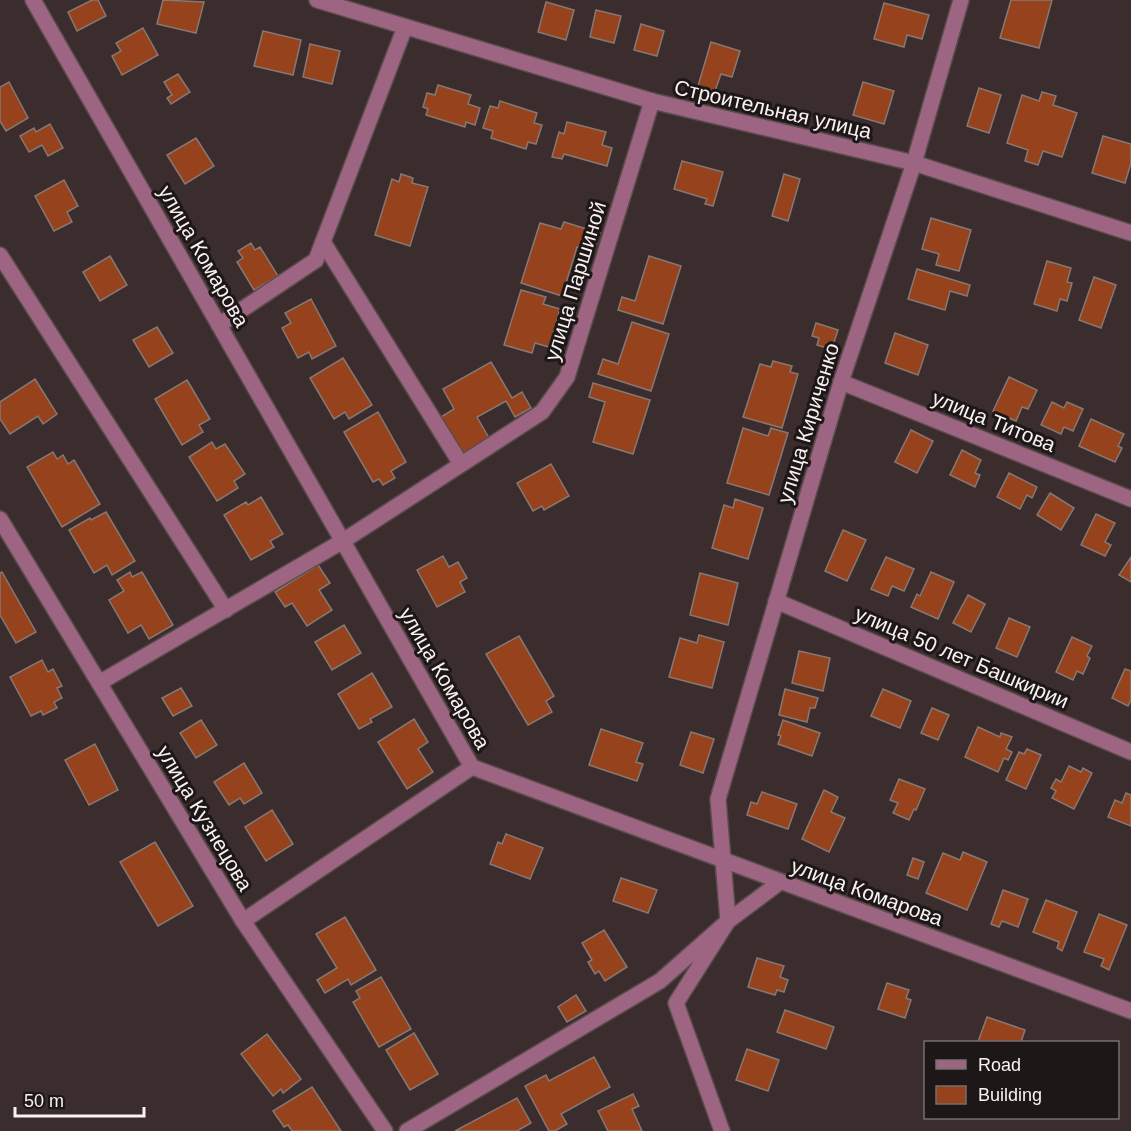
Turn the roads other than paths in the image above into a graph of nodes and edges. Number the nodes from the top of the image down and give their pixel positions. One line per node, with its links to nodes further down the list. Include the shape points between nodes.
1 (33, 0): 10 (street, улица Комарова)
2 (317, 0): 4 (street, Строительная улица)
3 (961, 0): 6 (street, улица Кириченко)
4 (405, 27): 5 (street, Строительная улица); 8 (street)
5 (652, 101): 6 (street, Строительная улица); 12 (street, улица Паршиной, via 567,377 542,412)
6 (914, 163): 7 (street, Строительная улица); 11 (street, улица Кириченко)
7 (1131, 233)
8 (323, 242): 10 (street, via 316,260); 12 (street)
9 (0, 255): 17 (street)
10 (219, 325): 15 (street, улица Комарова)
11 (841, 382): 13 (street, улица Титова); 16 (street, улица Кириченко)
12 (461, 464): 15 (street, улица Паршиной)
13 (1131, 499)
14 (0, 519): 18 (street, улица Кузнецова)
15 (343, 541): 17 (street, улица Паршиной); 20 (street, улица Комарова)
16 (776, 600): 19 (street, улица 50 лет Башкирии); 21 (street, улица Кириченко, via 718,799)
17 (226, 610): 18 (street, улица Паршиной)
18 (99, 683): 23 (street, улица Кузнецова)
19 (1131, 753)
20 (472, 767): 21 (street, улица Комарова); 23 (street)
21 (723, 861): 22 (street, улица Комарова); 24 (street, улица Кириченко)
22 (780, 882): 24 (street); 25 (street, улица Комарова)
23 (243, 921): 26 (street, улица Кузнецова)
24 (728, 921): 27 (street, via 660,981); 28 (street, via 676,1003)
25 (1131, 1011)
26 (385, 1131)
27 (407, 1131)
28 (722, 1131)

